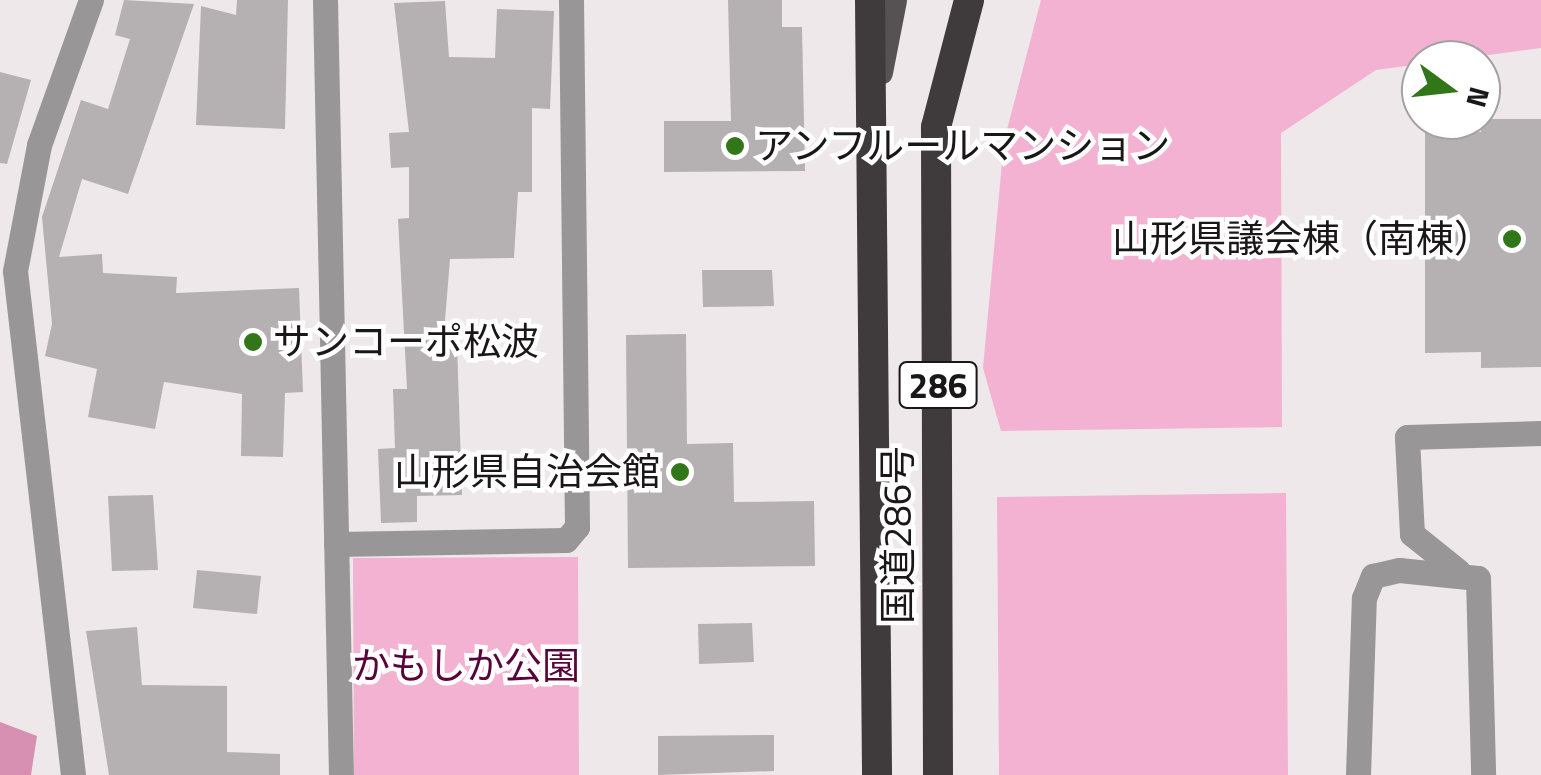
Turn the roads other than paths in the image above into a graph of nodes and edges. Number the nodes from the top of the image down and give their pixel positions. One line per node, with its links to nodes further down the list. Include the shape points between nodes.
1 (91, 0): 11 (lane, via 39,144 15,271)
2 (325, 0): 9 (lane)
3 (571, 0): 9 (lane, via 577,527 566,540)
4 (870, 0): 7 (highway, 国道286号 / 286)
5 (894, 0): 7 (main road)
6 (969, 0): 14 (highway, 国道286号 / 286, via 936,127)
7 (870, 126): 13 (highway, 国道286号 / 286)
8 (1541, 433): 10 (lane, via 1407,437 1412,534)
9 (336, 544): 12 (lane)
10 (1458, 571): 15 (lane, via 1382,572 1367,586); 16 (lane, via 1478,578 1482,590)
11 (73, 775)
12 (341, 775)
13 (877, 775)
14 (938, 775)
15 (1358, 775)
16 (1482, 775)

